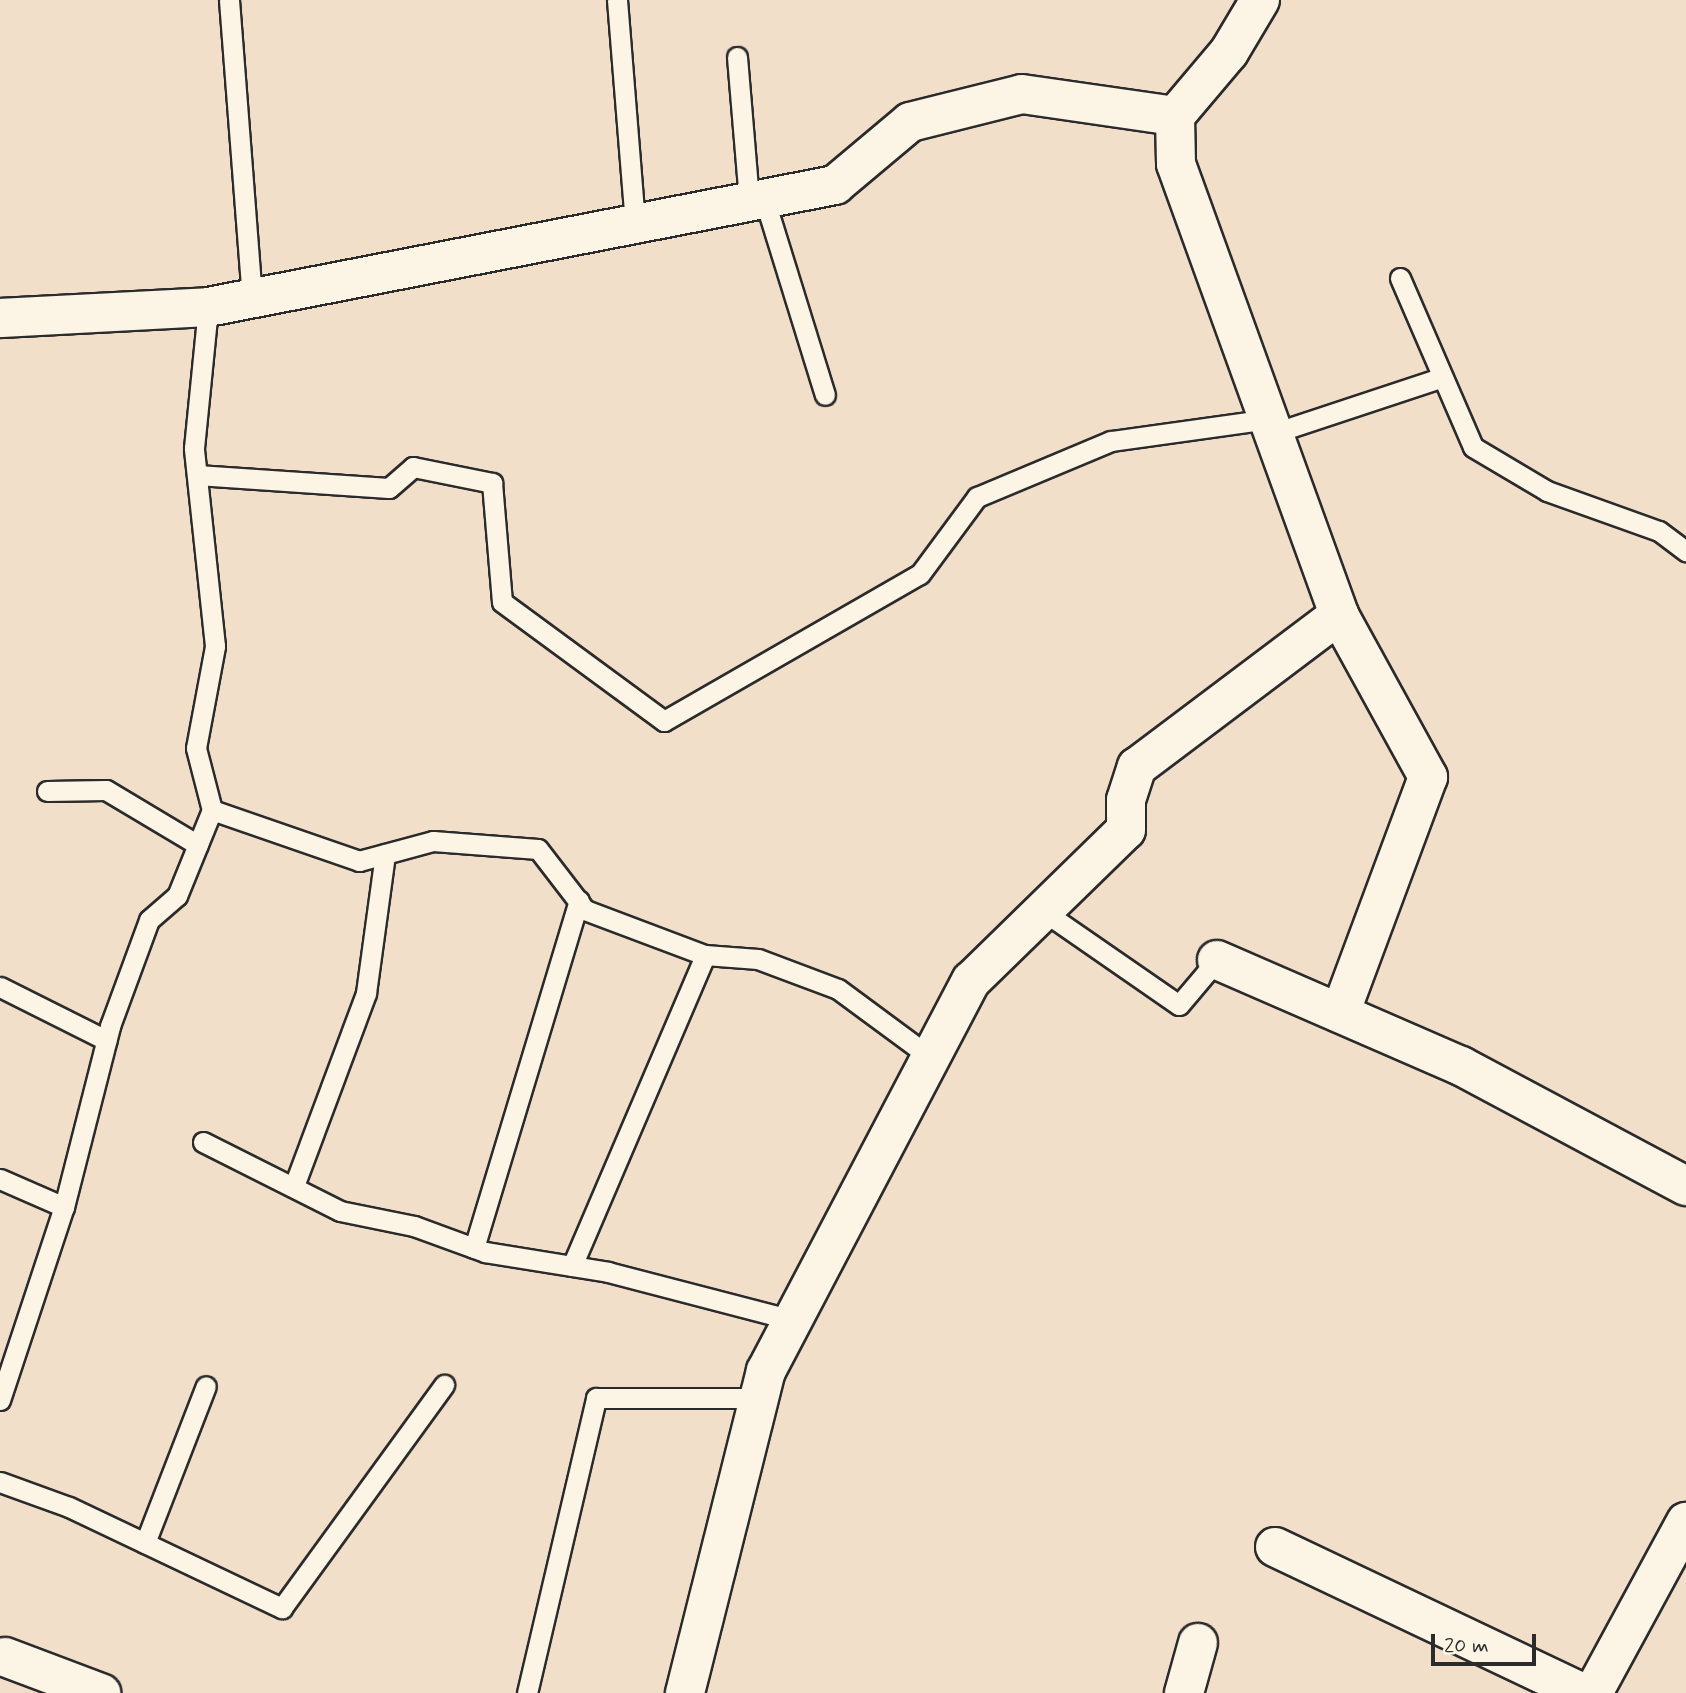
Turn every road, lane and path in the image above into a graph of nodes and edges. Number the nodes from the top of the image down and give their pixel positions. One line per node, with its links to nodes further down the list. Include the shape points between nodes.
1 (229, 0): 9 (lane)
2 (617, 0): 7 (lane)
3 (1260, 0): 5 (street, via 1229,52)
4 (737, 57): 6 (lane)
5 (1175, 116): 6 (street, via 1022,94 910,122 835,185); 14 (street, via 1176,164)
6 (756, 200): 7 (street); 13 (lane)
7 (635, 223): 9 (street)
8 (1400, 278): 12 (lane)
9 (252, 298): 10 (street)
10 (208, 307): 11 (street); 15 (lane, via 194,448)
11 (0, 318)
12 (1440, 378): 14 (lane); 16 (lane, via 1473,447 1547,491 1658,531)
13 (825, 396)
14 (1271, 426): 15 (lane, via 1111,441 977,497 920,574 664,721 502,602 492,484 413,467 389,488); 17 (street)
15 (197, 475): 19 (lane, via 215,646 196,748)
16 (1686, 551)
17 (1339, 615): 23 (street, via 1137,767 1126,800 1126,830); 27 (street, via 1428,777)
18 (47, 791): 20 (lane, via 106,790)
19 (212, 810): 20 (lane); 21 (lane, via 359,861)
20 (198, 845): 28 (lane, via 177,896 149,920)
21 (385, 854): 22 (lane, via 433,841 538,849); 32 (lane, via 381,922 366,993)
22 (579, 901): 24 (lane, via 585,910); 35 (lane)
23 (1043, 911): 25 (lane, via 1179,1005); 29 (street, via 971,981)
24 (705, 955): 29 (lane, via 758,959 838,989); 36 (lane)
25 (1217, 960): 27 (street)
26 (0, 987): 28 (lane)
27 (1340, 1013): 33 (street, via 1461,1066)
28 (106, 1040): 34 (lane)
29 (929, 1056): 37 (street)
30 (203, 1142): 32 (lane)
31 (0, 1179): 34 (lane)
32 (294, 1186): 35 (lane, via 340,1211 414,1226)
33 (1686, 1186)
34 (64, 1207): 41 (lane)
35 (474, 1248): 36 (lane)
36 (572, 1266): 37 (lane)
37 (792, 1320): 40 (street)
38 (444, 1385): 44 (lane, via 282,1608)
39 (206, 1386): 44 (lane)
40 (759, 1398): 49 (lane, via 596,1398); 50 (street)
41 (0, 1400)
42 (0, 1482): 44 (lane)
43 (1686, 1522): 53 (street)
44 (145, 1543)
45 (1275, 1547): 52 (street)
46 (1198, 1643): 51 (street)
47 (2, 1662): 48 (street)
48 (101, 1693)
49 (527, 1693)
50 (685, 1693)
51 (1184, 1693)
52 (1583, 1693)
53 (1593, 1693)

